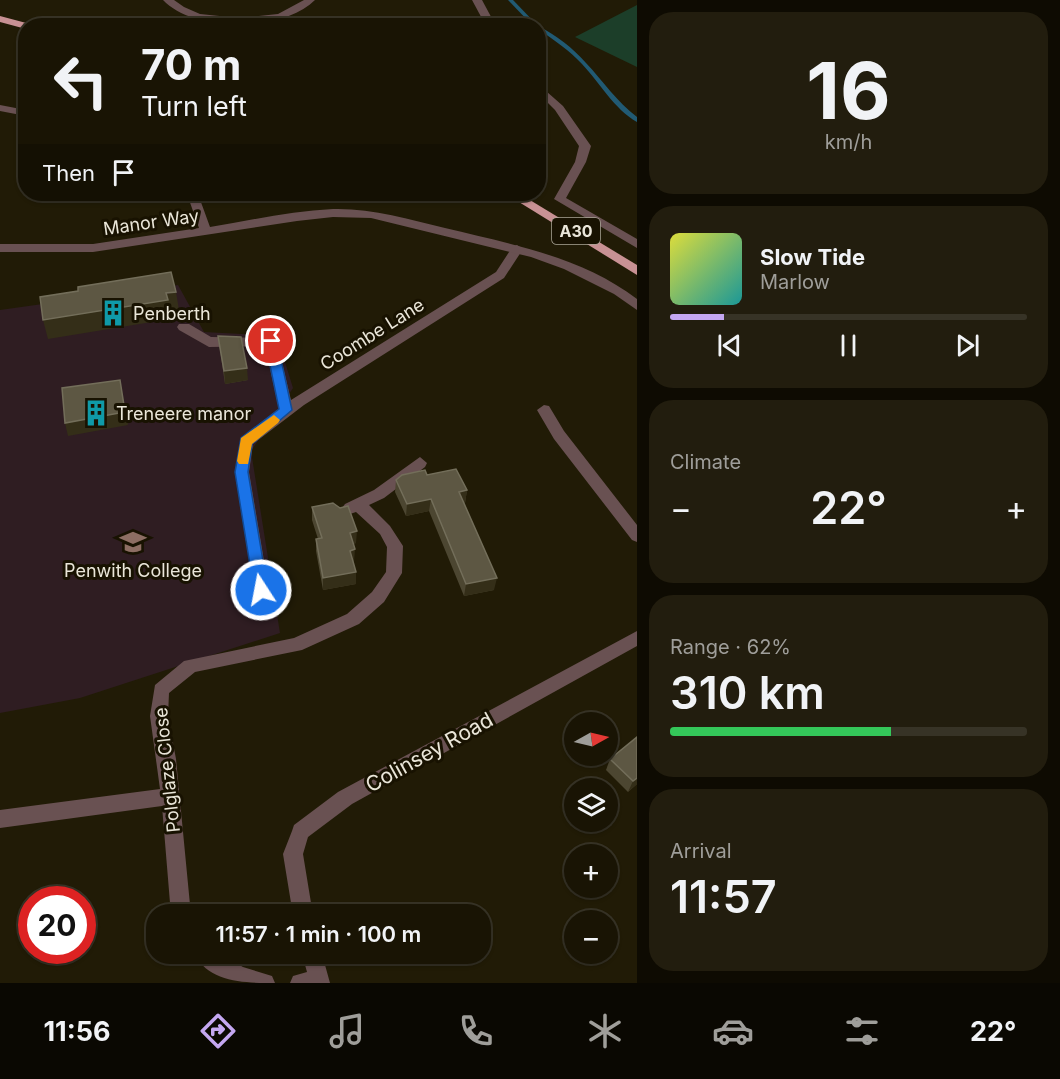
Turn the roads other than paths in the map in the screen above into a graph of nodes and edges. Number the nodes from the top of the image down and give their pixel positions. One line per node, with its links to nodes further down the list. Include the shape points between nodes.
1 (168, 0): 4 (street, via 192,16)
2 (310, 0): 5 (street)
3 (477, 0): 6 (street)
4 (209, 18)
5 (267, 18)
6 (487, 18)
7 (0, 19): 8 (highway)
8 (18, 24)
9 (546, 95): 15 (street, via 585,146 583,162 563,188 560,199)
10 (2, 111): 11 (street)
11 (18, 112)
12 (195, 201): 14 (street)
13 (524, 201): 18 (highway, A30)
14 (206, 232): 16 (street, Manor Way, via 93,248); 17 (street, Manor Way, via 333,213 371,214)
15 (637, 244)
16 (0, 248)
17 (517, 249): 19 (street, Manor Way, via 568,266 618,291); 21 (street, Coombe Lane, via 500,275)
18 (637, 272)
19 (637, 306)
20 (184, 327): 21 (street, via 208,342 271,341)
21 (286, 410): 27 (street, Coombe Lane, via 246,442 243,462 247,516)
22 (544, 410): 26 (street)
23 (420, 463): 24 (street, via 379,494)
24 (358, 504): 25 (street); 29 (street, Polglaze Close, via 385,530 395,546 394,573 378,597 353,619 296,645 190,666 161,690 159,716)
25 (341, 512)
26 (637, 536)
27 (261, 590)
28 (637, 638): 32 (street, Colinsey Road, via 345,798 301,831 293,854)
29 (170, 796): 30 (street); 31 (street, Polglaze Close)
30 (0, 819)
31 (180, 904)
32 (301, 904)
33 (219, 964): 36 (street)
34 (312, 964): 35 (street)
35 (313, 982)
36 (265, 983)

